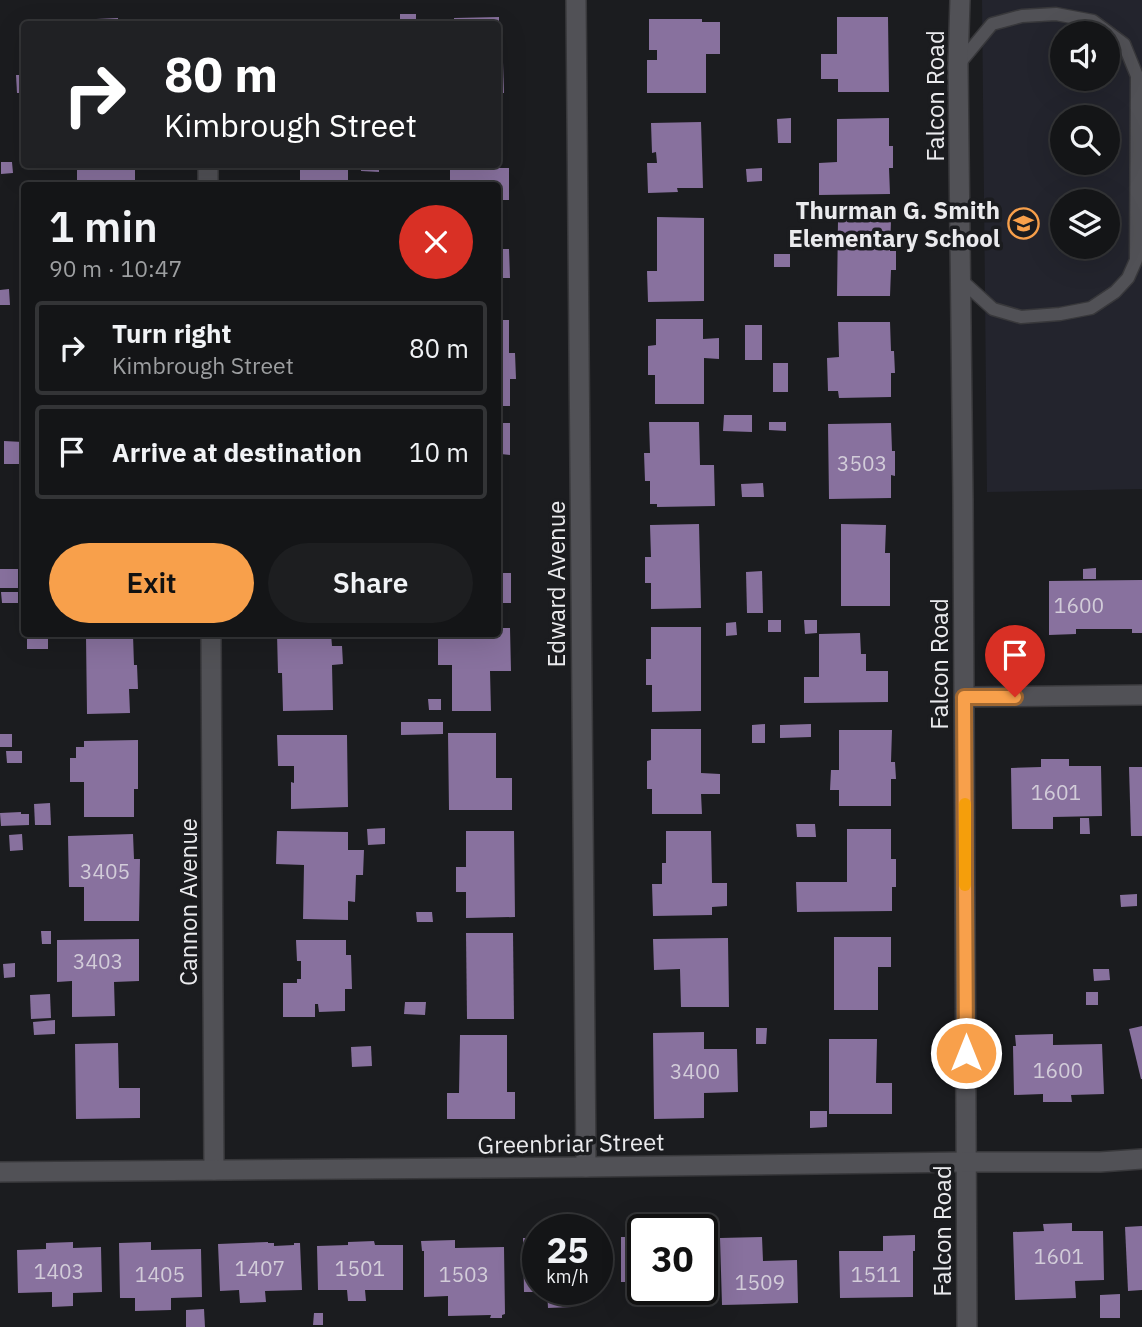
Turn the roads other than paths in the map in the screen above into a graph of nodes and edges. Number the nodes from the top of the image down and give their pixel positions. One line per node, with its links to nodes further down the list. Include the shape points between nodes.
1 (576, 0): 10 (street, Edward Avenue)
2 (960, 0): 3 (street, Falcon Road)
3 (958, 65): 4 (street, Falcon Road); 4 (lane, via 992,24 1056,14 1093,21 1124,44 1137,76 1136,260 1128,278 1091,308 1021,317 993,309)
4 (960, 279): 7 (street, Falcon Road)
5 (211, 637): 11 (street, Cannon Avenue)
6 (1142, 695): 7 (street)
7 (964, 697): 9 (street, Falcon Road)
8 (1142, 1159): 9 (street, Greenbriar Street)
9 (966, 1162): 10 (street, Greenbriar Street); 13 (street, Falcon Road)
10 (586, 1167): 11 (street, Greenbriar Street)
11 (214, 1171): 12 (street, Greenbriar Street)
12 (0, 1172)
13 (967, 1327)

